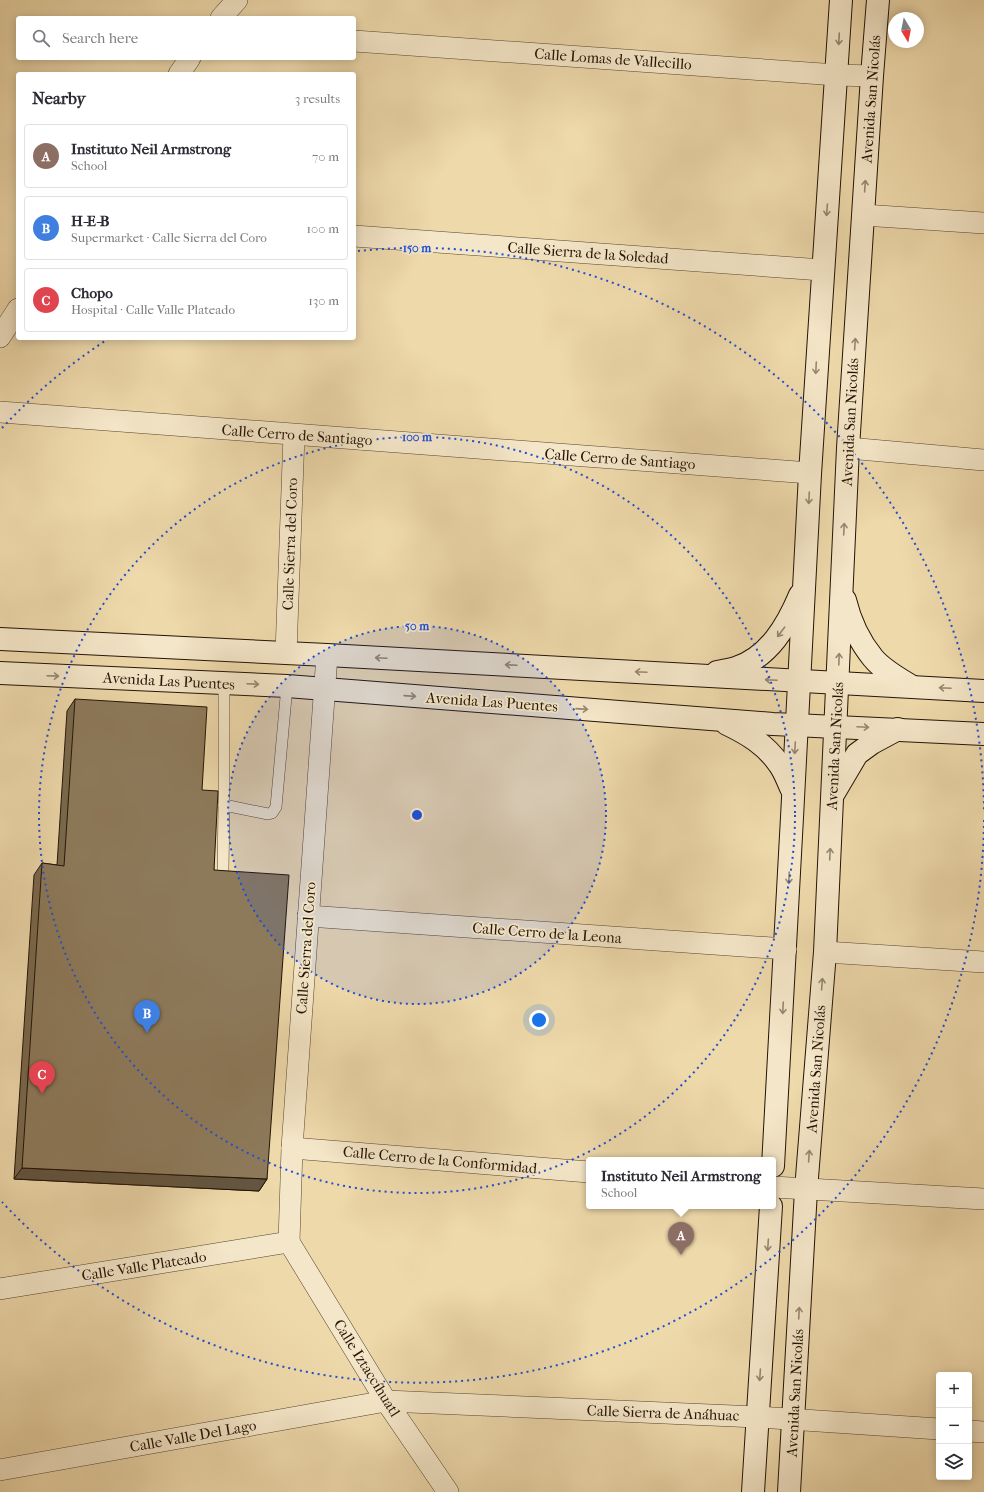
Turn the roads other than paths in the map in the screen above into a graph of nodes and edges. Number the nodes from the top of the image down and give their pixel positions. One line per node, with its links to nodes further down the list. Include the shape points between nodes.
1 (237, 0): 4 (street)
2 (841, 0): 8 (street, one-way to 8)
3 (878, 0): 9 (street, Avenida San Nicolás)
4 (223, 16)
5 (356, 41): 8 (street, Calle Lomas de Vallecillo)
6 (189, 60): 7 (street)
7 (180, 72)
8 (837, 75): 9 (street, Calle Lomas de Vallecillo); 13 (street, one-way to 13)
9 (872, 76): 10 (street, Avenida San Nicolás, one-way to 9)
10 (863, 215): 11 (street); 18 (street, Avenida San Nicolás, one-way to 10)
11 (984, 223)
12 (356, 236): 13 (street, Calle Sierra de la Soledad)
13 (822, 270): 20 (street, one-way to 20)
14 (16, 312): 15 (street)
15 (0, 337)
16 (0, 412): 17 (street, Calle Cerro de Santiago)
17 (294, 435): 20 (street, Calle Cerro de Santiago); 25 (street, Calle Sierra del Coro)
18 (848, 448): 19 (street); 22 (street, Avenida San Nicolás, one-way to 18)
19 (984, 460)
20 (810, 473): 21 (street, one-way to 21)
21 (804, 585): 29 (street, one-way to 29, via 783,630 762,654 736,668); 30 (street)
22 (842, 587): 31 (street, Avenida San Nicolás, one-way to 22); 34 (street, via 849,615 874,659 892,675)
23 (0, 639): 24 (street)
24 (229, 651): 25 (street); 28 (street, via 196,663 34,656 31,658)
25 (286, 653): 26 (street)
26 (327, 655): 29 (street, one-way to 26); 35 (street, Calle Sierra del Coro)
27 (0, 673): 28 (street, Avenida Las Puentes)
28 (28, 675): 32 (street, Avenida Las Puentes, one-way to 32)
29 (700, 676): 30 (street, one-way to 29)
30 (799, 682): 31 (street); 38 (street)
31 (838, 682): 34 (street); 39 (street, Avenida San Nicolás)
32 (224, 683): 33 (street, Avenida Las Puentes, one-way to 33); 44 (lane)
33 (287, 686): 35 (street, Avenida Las Puentes); 44 (lane, via 275,809 268,814)
34 (912, 686): 36 (street, one-way to 34)
35 (325, 689): 37 (street, Avenida Las Puentes, one-way to 37); 46 (street, Calle Sierra del Coro)
36 (984, 691)
37 (719, 720): 38 (street, Avenida Las Puentes); 42 (street, via 763,745 780,765)
38 (796, 725): 39 (street, Avenida Las Puentes); 42 (street, one-way to 42)
39 (836, 726): 40 (street, Avenida Las Puentes, one-way to 40); 43 (street, Avenida San Nicolás)
40 (898, 729): 41 (street, Avenida Las Puentes); 43 (street, via 857,754)
41 (984, 734)
42 (793, 792): 47 (street, one-way to 47)
43 (832, 796): 48 (street, Avenida San Nicolás, one-way to 43)
44 (224, 805): 45 (lane)
45 (223, 870)
46 (308, 916): 47 (street, Calle Cerro de la Leona); 50 (street, Calle Sierra del Coro)
47 (786, 949): 51 (street, one-way to 51)
48 (825, 952): 49 (street); 54 (street, Avenida San Nicolás, one-way to 48)
49 (984, 962)
50 (292, 1148): 52 (street, Calle Cerro de la Conformidad); 57 (street, Calle Sierra del Coro)
51 (774, 1157)
52 (586, 1172)
53 (776, 1187): 54 (street)
54 (806, 1190): 55 (street); 61 (street, Avenida San Nicolás, one-way to 54)
55 (984, 1199)
56 (770, 1209): 60 (street, one-way to 60)
57 (289, 1242): 58 (street, Calle Valle Plateado); 59 (street, Calle Iztaccíhuatl)
58 (0, 1289)
59 (386, 1401): 60 (street, Calle Sierra de Anáhuac); 65 (street, Calle Valle Del Lago); 66 (street, Calle Iztaccíhuatl)
60 (757, 1417): 61 (street, Calle Sierra de Anáhuac); 67 (street)
61 (793, 1419): 62 (street, Calle Sierra de Anáhuac); 68 (street, Avenida San Nicolás)
62 (936, 1429)
63 (972, 1431): 64 (street)
64 (984, 1432)
65 (0, 1470)
66 (448, 1492)
67 (753, 1492)
68 (789, 1492)

